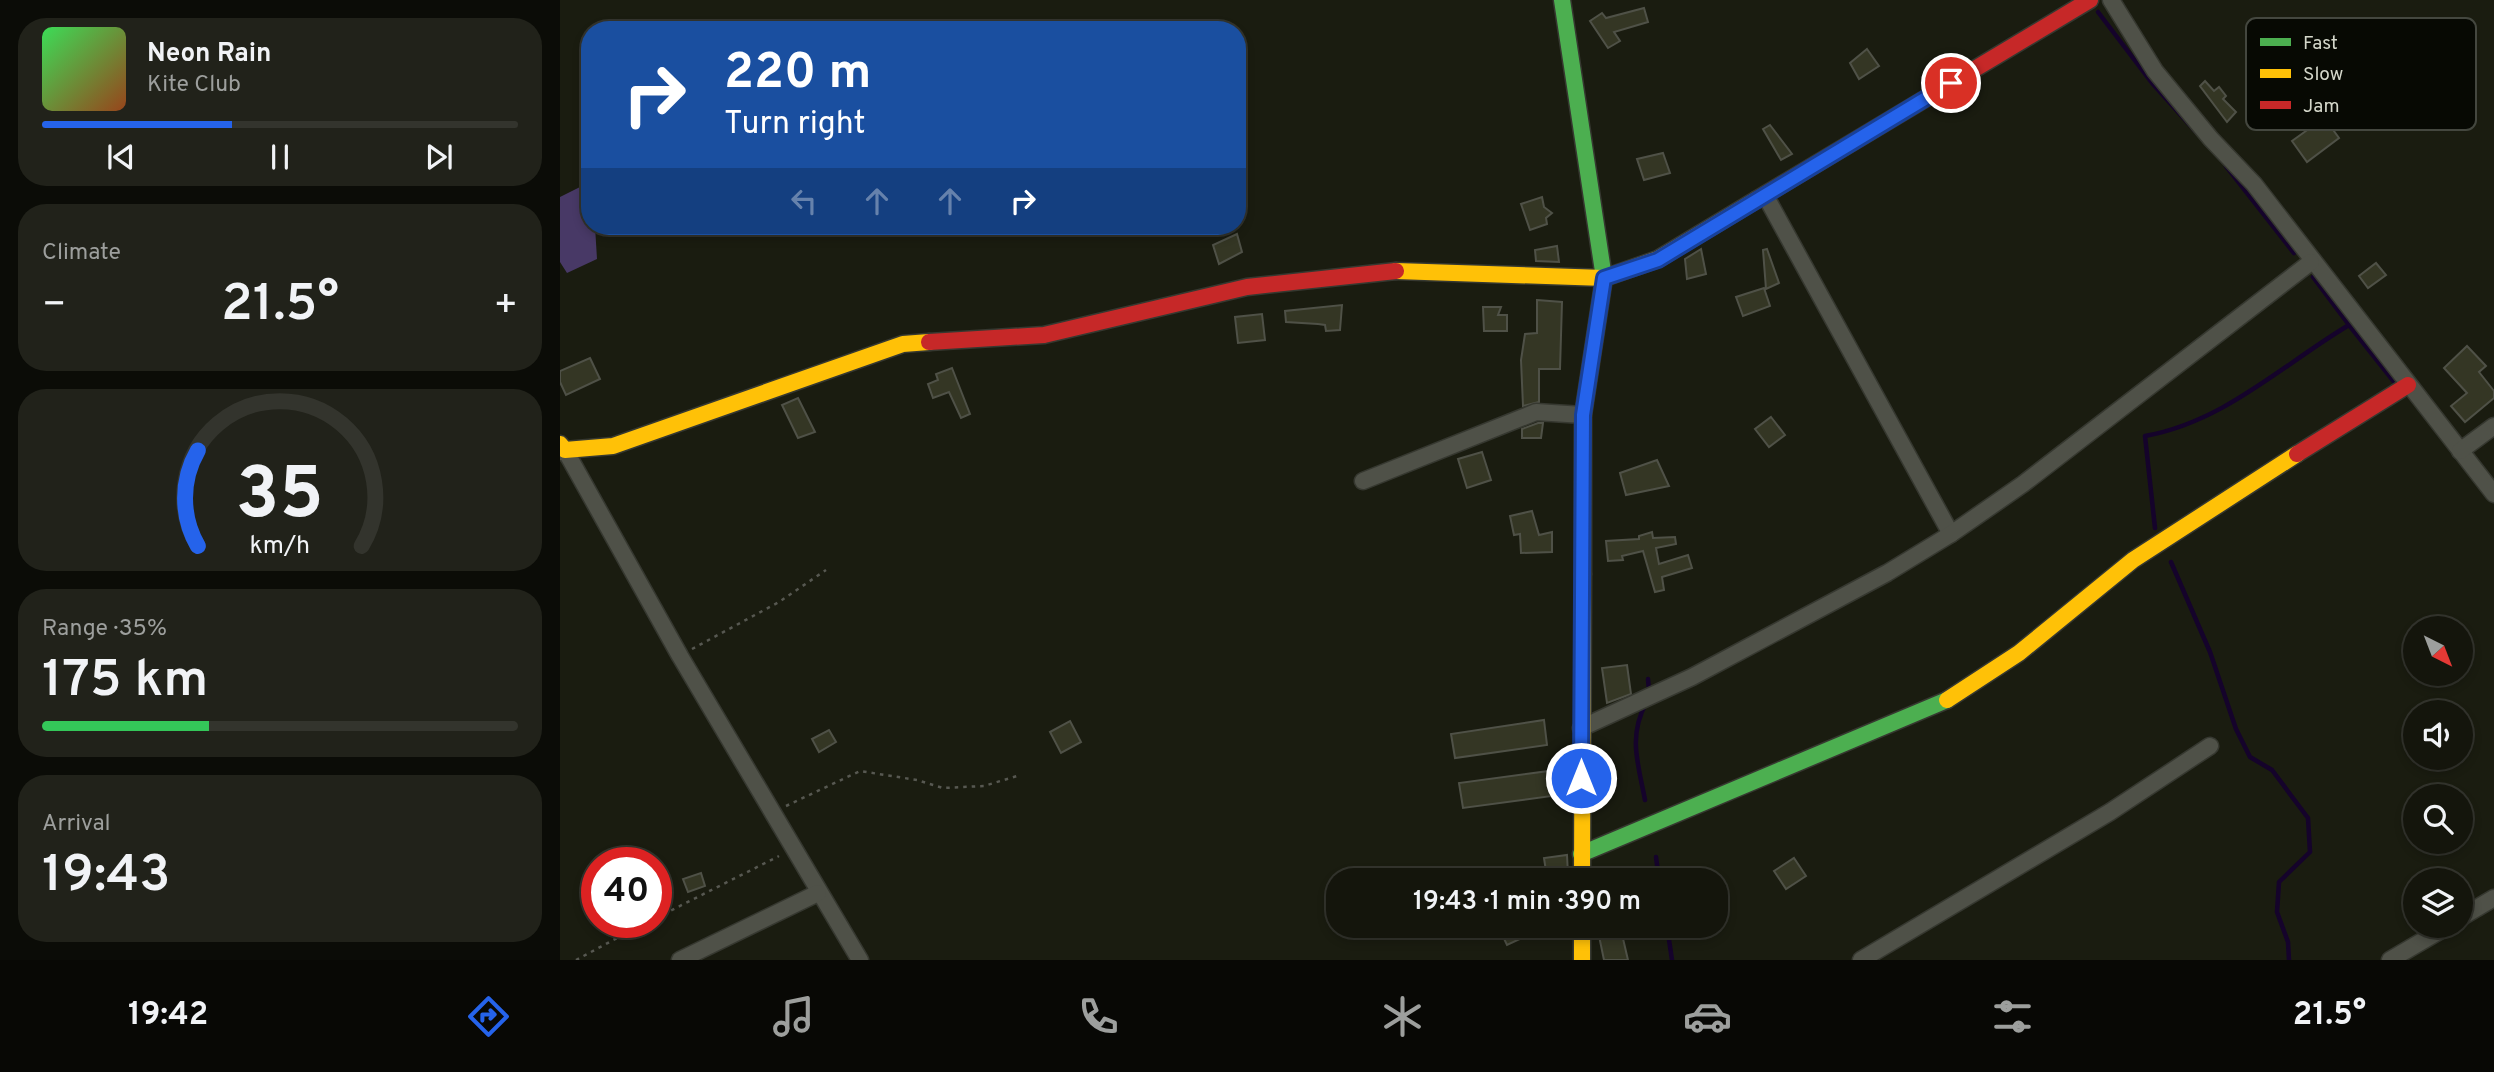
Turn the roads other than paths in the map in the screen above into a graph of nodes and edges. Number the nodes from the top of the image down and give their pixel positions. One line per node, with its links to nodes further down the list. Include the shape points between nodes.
1 (1562, 0): 6 (street)
2 (2090, 0): 4 (street)
3 (2111, 0): 5 (street, via 2155,71 2254,184)
4 (1765, 195): 6 (street, via 1658,260); 14 (street)
5 (2311, 262): 7 (street); 14 (street, via 2023,484)
6 (1604, 278): 8 (street); 10 (street, via 1406,270 1247,287 1044,335 903,344 613,446)
7 (2408, 385): 11 (street); 17 (street, via 2198,515 2133,560 2019,653 1947,701)
8 (1583, 415): 12 (street, via 1536,412 1511,419); 15 (street)
9 (2494, 426): 11 (street)
10 (562, 449): 19 (street)
11 (2460, 451): 13 (street)
12 (1363, 481)
13 (2494, 494)
14 (1951, 534): 15 (street, via 1692,677)
15 (1581, 727): 17 (street)
16 (2210, 746): 27 (street, via 2110,812)
17 (1581, 854): 18 (street)
18 (1581, 868)
19 (818, 893): 24 (street); 25 (street)
20 (2494, 898): 21 (street)
21 (2473, 910)
22 (1582, 938): 26 (street)
23 (2428, 938): 28 (street)
24 (680, 960)
25 (860, 960)
26 (1582, 960)
27 (1861, 960)
28 (2390, 960)

